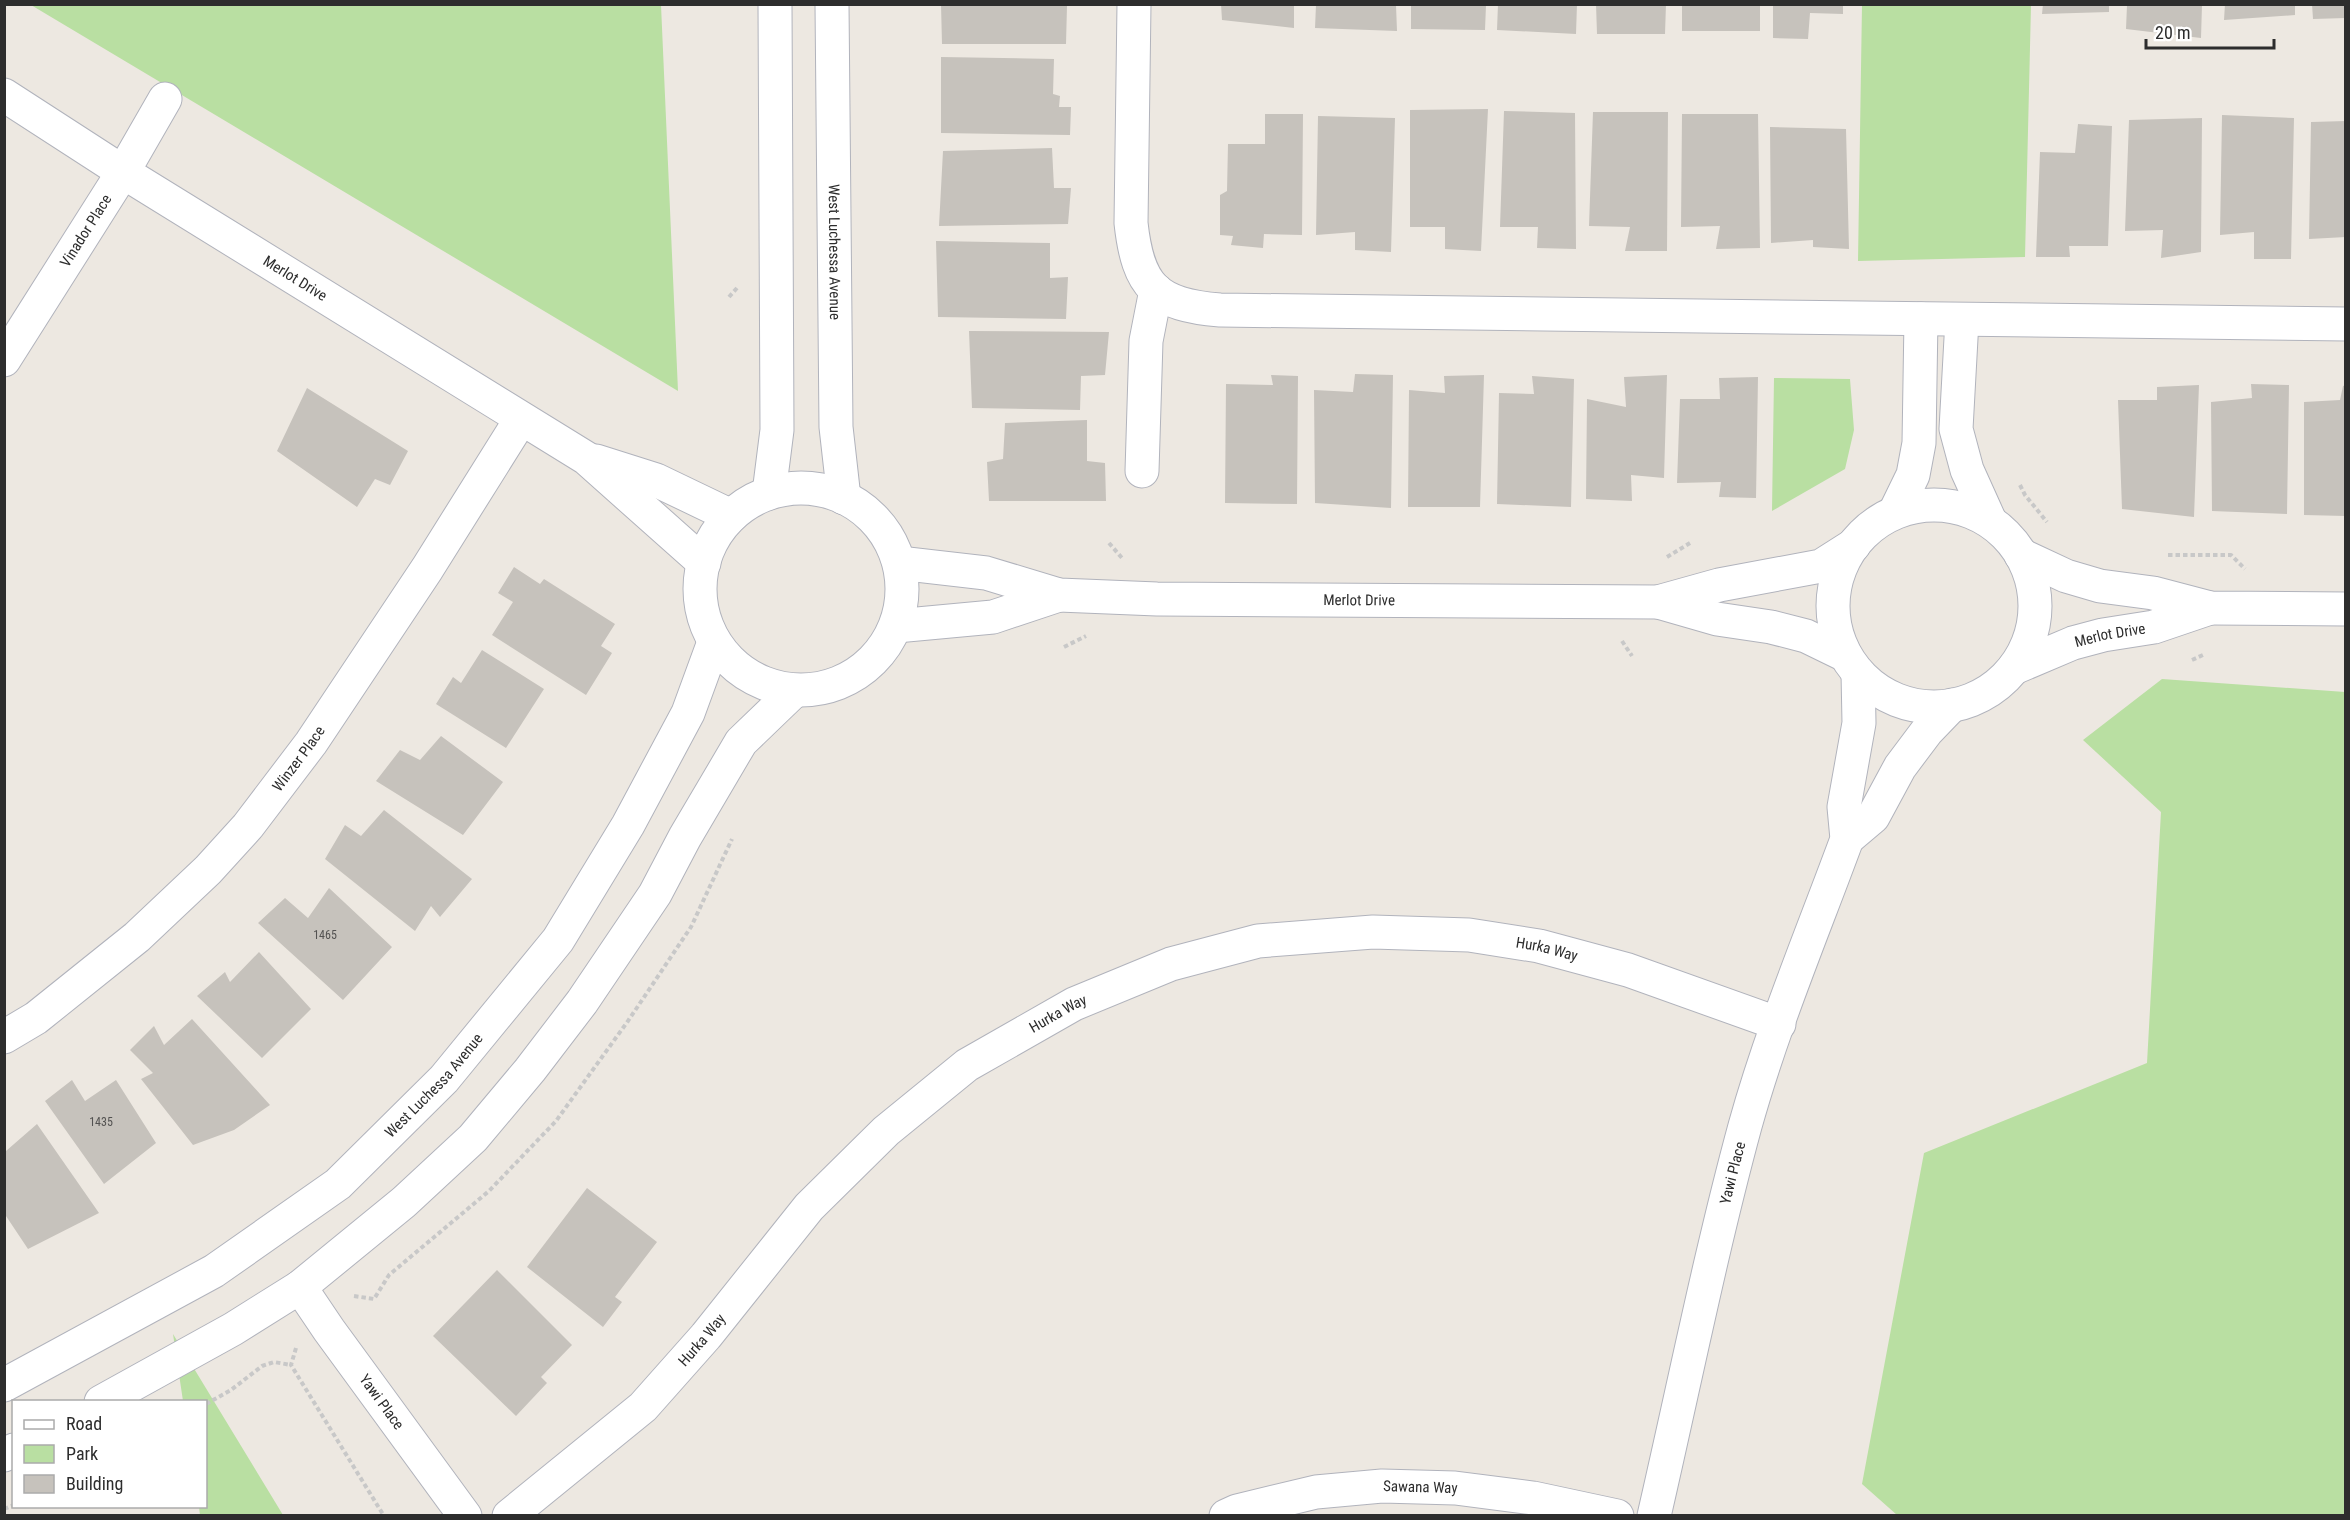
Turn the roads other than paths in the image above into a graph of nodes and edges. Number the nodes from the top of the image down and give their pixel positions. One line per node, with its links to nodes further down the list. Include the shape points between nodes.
1 (775, 4): 15 (street, via 777,430)
2 (832, 4): 16 (street, West Luchessa Avenue, via 836,428)
3 (1134, 4): 7 (street, via 1131,224 1141,273)
4 (4, 95): 6 (street, Merlot Drive)
5 (165, 99): 6 (street, Vinador Place)
6 (123, 172): 11 (street, Vinador Place); 12 (street, Merlot Drive)
7 (1156, 290): 8 (street, via 1173,302 1192,308 1220,310); 14 (street, via 1146,340)
8 (1921, 319): 9 (street); 17 (street, via 1919,443 1913,475)
9 (1962, 320): 10 (street); 19 (street, via 1956,429 1967,470)
10 (2346, 324)
11 (4, 360)
12 (521, 419): 13 (street, Merlot Drive); 36 (street, Winzer Place, via 434,559 317,734 248,826 137,937 36,1018)
13 (585, 458): 18 (street, Merlot Drive, via 656,480); 22 (street, Merlot Drive)
14 (1142, 471)
15 (769, 493): 16 (street, via 794,487 829,491); 18 (street)
16 (844, 498): 23 (street, via 860,506 885,531)
17 (1895, 512): 19 (street, Merlot Drive, via 1937,504 1971,510); 20 (street, Merlot Drive, via 1875,522)
18 (730, 516): 22 (street, via 710,544)
19 (1990, 521): 21 (street, Merlot Drive)
20 (1854, 545): 25 (street, Merlot Drive, via 1821,566 1719,585); 30 (street, Merlot Drive, via 1838,571 1832,604 1837,638)
21 (2021, 555): 26 (street, Merlot Drive, via 2066,576 2100,586 2153,593); 31 (street, Merlot Drive, via 2035,592 2035,618 2029,642)
22 (704, 563): 29 (street, via 700,578 702,613)
23 (899, 563): 24 (street, Merlot Drive, via 986,573); 28 (street, via 903,595)
24 (1059, 596): 25 (street, Merlot Drive); 28 (street, Merlot Drive, via 993,617)
25 (1658, 602): 30 (street, Merlot Drive, via 1717,619 1806,636)
26 (2210, 608): 27 (street, Merlot Drive); 31 (street, Merlot Drive, via 2154,627 2073,643)
27 (2346, 609)
28 (896, 626): 32 (street, via 880,654 855,675 826,688)
29 (714, 642): 32 (street, via 735,667 763,684); 38 (street, West Luchessa Avenue, via 688,713 628,825 558,940 444,1079 338,1184 222,1266)
30 (1851, 664): 33 (street, Merlot Drive, via 1864,681 1885,696 1909,705); 34 (street, via 1859,723 1844,807)
31 (2014, 669): 33 (street, Merlot Drive, via 1992,690)
32 (794, 691): 37 (street, via 741,742 655,894 582,1002 530,1070 473,1138 404,1202)
33 (1952, 705): 34 (street, via 1900,767 1873,817)
34 (1847, 840): 35 (street, Yawi Place)
35 (1779, 1024): 41 (street, Hurka Way, via 1628,970 1539,946 1469,935 1373,932 1258,941 1171,964 1074,1004 967,1065 886,1131 809,1207 706,1336 643,1407); 44 (street, Yawi Place, via 1746,1124 1722,1216)
36 (4, 1037)
37 (300, 1287): 39 (street, via 233,1329); 40 (street, Yawi Place)
38 (4, 1385)
39 (103, 1400)
40 (465, 1515)
41 (509, 1515)
42 (1226, 1515): 43 (street, Sawana Way, via 1316,1492 1382,1485 1455,1488)
43 (1617, 1515)
44 (1654, 1515)

